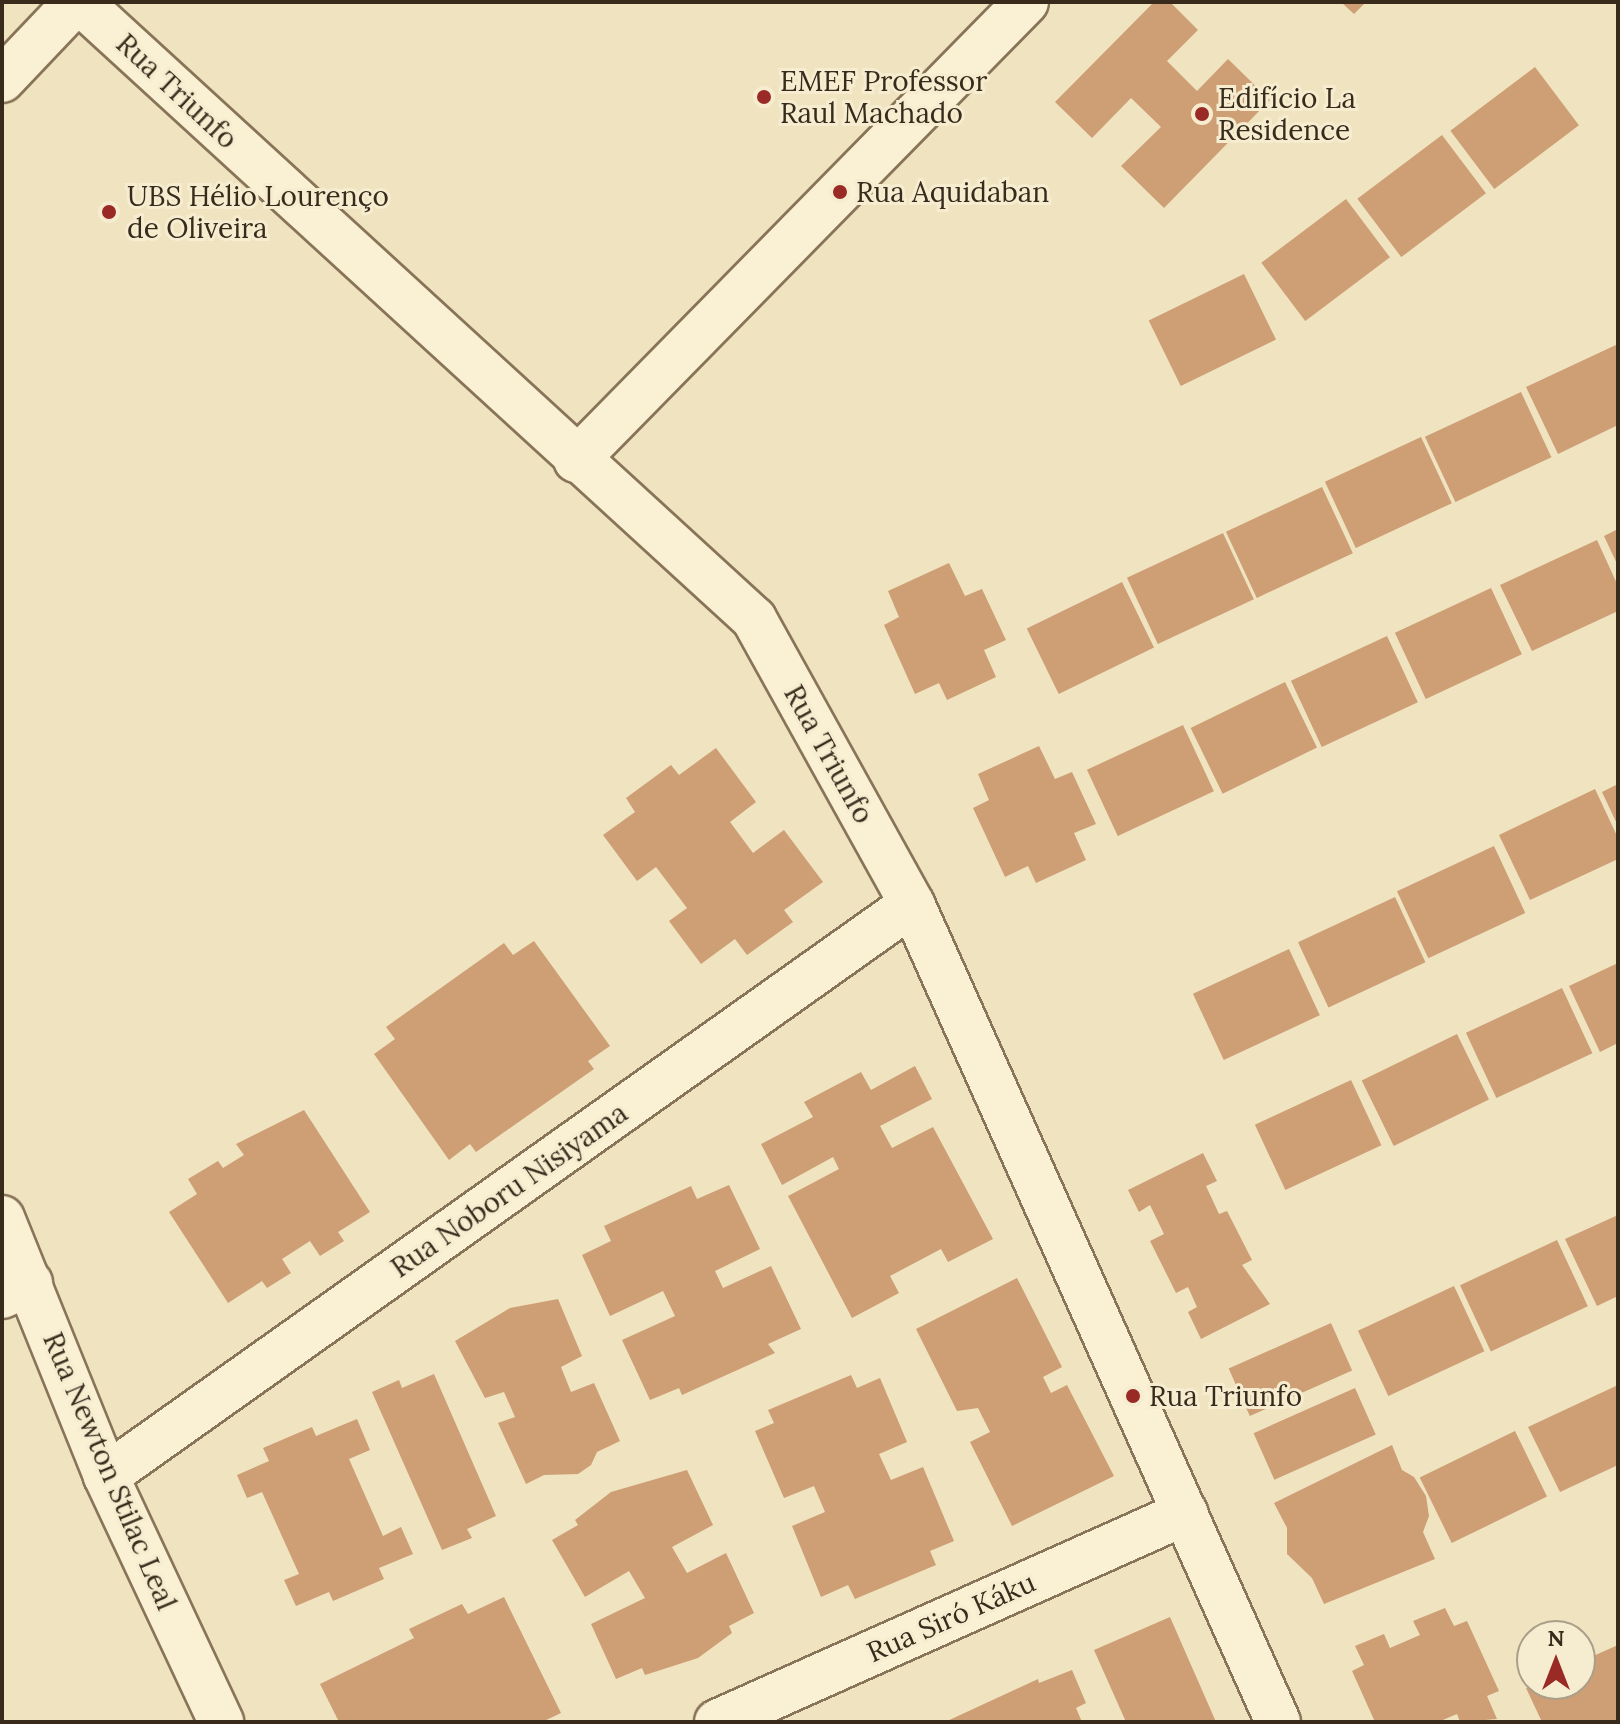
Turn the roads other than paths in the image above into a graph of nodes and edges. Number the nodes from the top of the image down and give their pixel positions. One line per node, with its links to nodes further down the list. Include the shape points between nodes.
1 (78, 2): 3 (street); 4 (street, Rua Triunfo)
2 (1026, 2): 4 (street)
3 (2, 80)
4 (576, 460): 5 (street, Rua Triunfo, via 754,619)
5 (912, 904): 8 (street, Rua Noboru Nisiyama); 9 (street, Rua Triunfo)
6 (2, 1218): 7 (street, Rua Newton Stilac Leal)
7 (16, 1289): 8 (street, Rua Newton Stilac Leal)
8 (106, 1476): 11 (street, Rua Newton Stilac Leal)
9 (1185, 1513): 10 (street, Rua Siró Káku); 12 (street, Rua Triunfo)
10 (723, 1721)
11 (221, 1722)
12 (1278, 1722)

